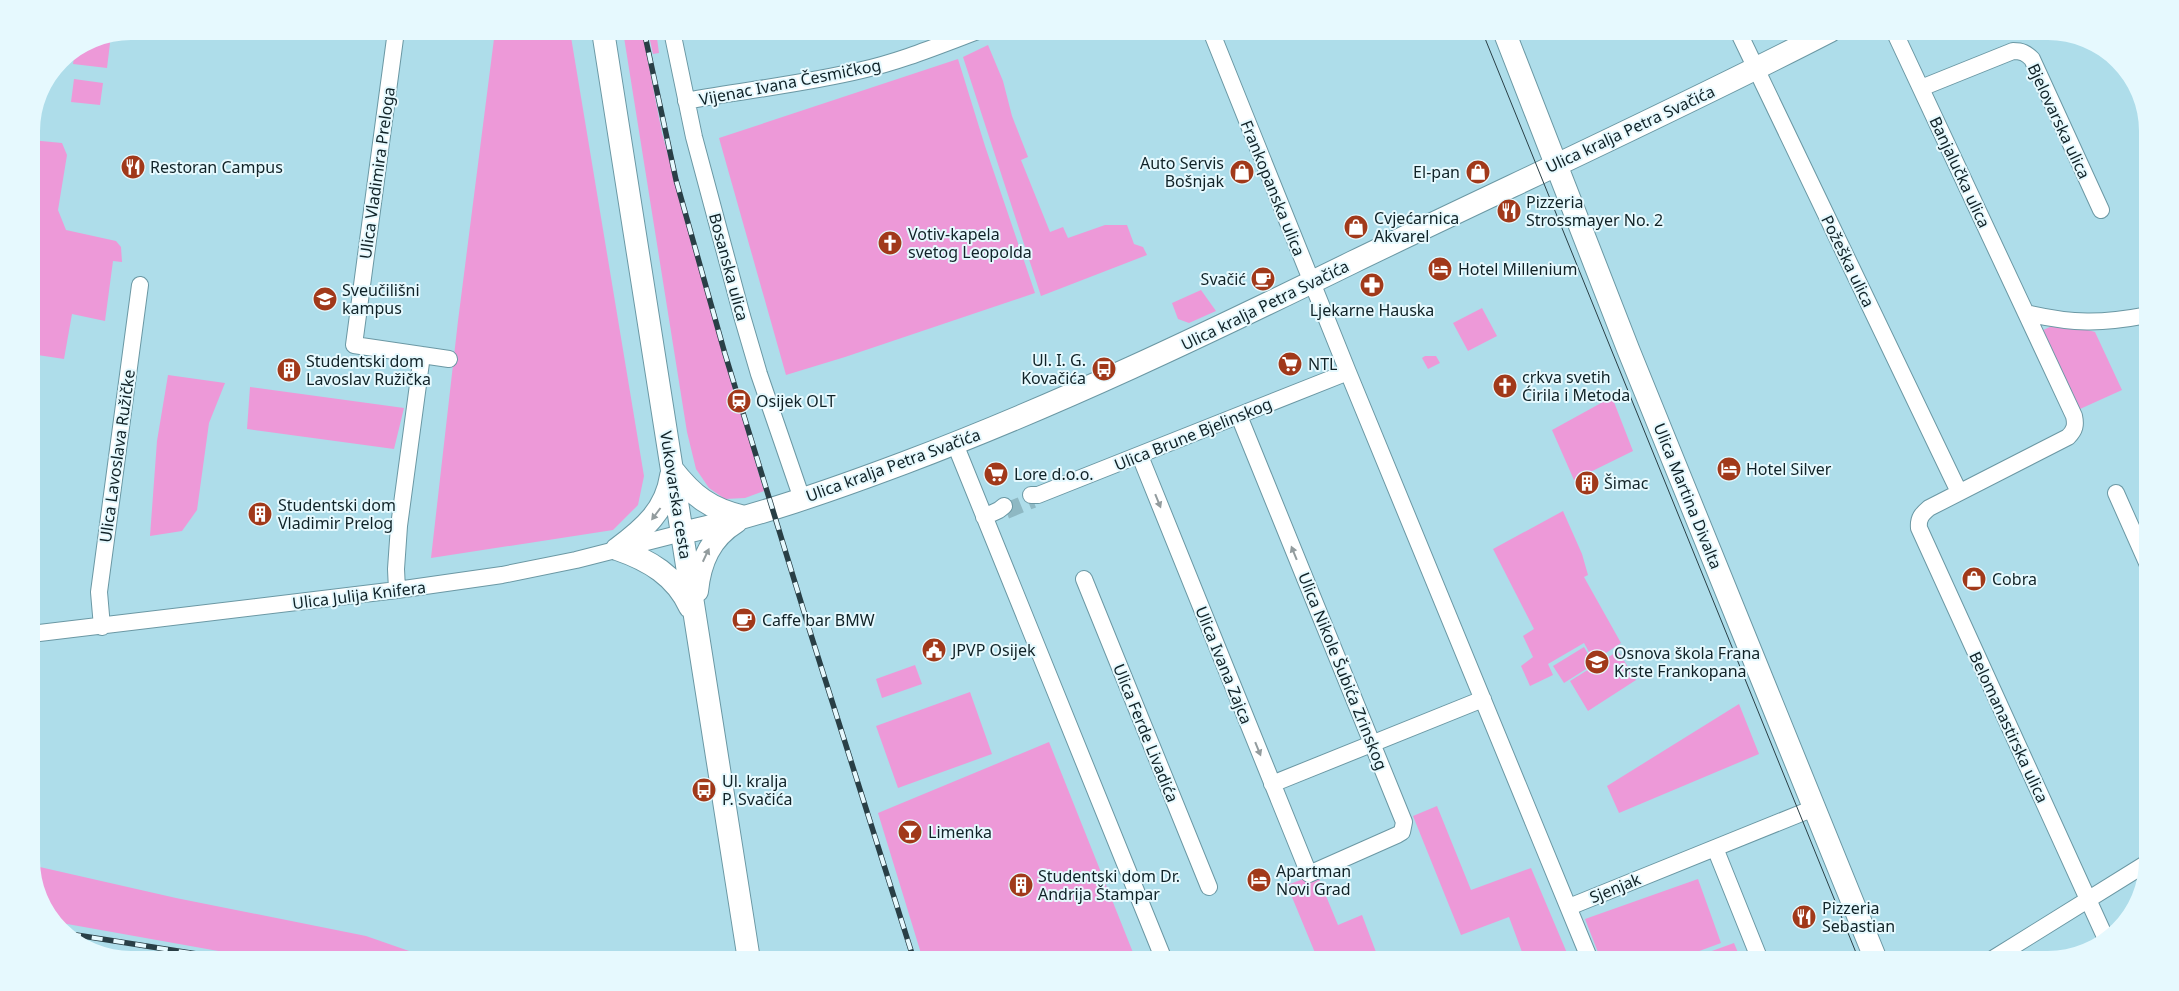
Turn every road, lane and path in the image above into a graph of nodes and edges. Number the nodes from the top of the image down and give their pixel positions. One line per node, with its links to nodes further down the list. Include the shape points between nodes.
1 (395, 40): 19 (street, Ulica Vladimira Preloga, via 354,345)
2 (604, 40): 25 (main road, Vukovarska cesta)
3 (674, 40): 12 (street, Bosanska ulica)
4 (954, 40): 12 (street, Vijenac Ivana Česmičkog, via 863,70)
5 (1215, 40): 15 (street, Frankopanska ulica)
6 (1508, 40): 13 (main road, Ulica Martina Divalta)
7 (1742, 40): 10 (street, Požeška ulica)
8 (1812, 40): 10 (main road, Ulica kralja Petra Svačića)
9 (1898, 40): 11 (street, Banjalučka ulica)
10 (1756, 69): 13 (main road, Ulica kralja Petra Svačića); 26 (street, Požeška ulica)
11 (1921, 88): 14 (street, Bjelovarska ulica, via 2014,51 2028,54); 17 (street, Banjalučka ulica)
12 (686, 101): 29 (street, Bosanska ulica, via 754,357)
13 (1556, 164): 15 (main road, Ulica kralja Petra Svačića); 42 (main road, Ulica Martina Divalta)
14 (2100, 210)
15 (1311, 282): 21 (street, Frankopanska ulica); 23 (main road, Ulica kralja Petra Svačića, via 1184,344)
16 (140, 285): 37 (street, Ulica Lavoslava Ružičke, via 99,592)
17 (2026, 313): 18 (street, via 2080,323); 26 (street, Banjalučka ulica, via 2076,424 2068,436)
18 (2139, 316)
19 (422, 355): 20 (street); 35 (street, via 399,526)
20 (449, 359)
21 (1348, 372): 22 (street, Ulica Brune Bjelinskog); 39 (street, Frankopanska ulica)
22 (1239, 416): 24 (street, Ulica Brune Bjelinskog); 40 (street, Ulica Nikole Šubića Zrinskog, one-way to 22)
23 (955, 444): 29 (main road, Ulica kralja Petra Svačića); 51 (street, via 998,511)
24 (1140, 456): 28 (street, Ulica Brune Bjelinskog); 41 (street, Ulica Ivana Zajca, one-way to 41)
25 (672, 469): 30 (main road, via 705,503); 31 (main road, Vukovarska cesta); 33 (main road, one-way to 33, via 670,485 658,512)
26 (1959, 492): 47 (street, Belomanastirska ulica, via 1922,514 1918,521 1921,536)
27 (2116, 493): 32 (street)
28 (1034, 497)
29 (802, 499): 30 (main road, Ulica kralja Petra Svačića)
30 (744, 517): 31 (main road, Ulica kralja Petra Svačića); 36 (main road, one-way to 30, via 703,560 718,535)
31 (682, 533): 33 (street, Ulica Julija Knifera); 36 (main road, Vukovarska cesta)
32 (2139, 545)
33 (617, 549): 35 (street, Ulica Julija Knifera, via 537,569); 36 (main road, via 664,572 685,595)
34 (1084, 579): 46 (street, Ulica Ferde Livadića)
35 (397, 590): 37 (street, Ulica Julija Knifera)
36 (696, 620): 50 (main road, Vukovarska cesta)
37 (102, 627): 38 (street, Ulica Julija Knifera)
38 (40, 633)
39 (1483, 699): 40 (street); 48 (street, Frankopanska ulica)
40 (1372, 744): 41 (street); 45 (street, Ulica Nikole Šubića Zrinskog, via 1402,816 1402,832)
41 (1272, 784): 45 (street, Ulica Ivana Zajca)
42 (1814, 808): 43 (street, Sjenjak); 54 (main road, Ulica Martina Divalta)
43 (1714, 848): 48 (street, Sjenjak); 53 (street)
44 (2138, 868): 47 (street)
45 (1309, 874)
46 (1208, 887)
47 (2088, 899): 49 (street, Belomanastirska ulica); 55 (street)
48 (1569, 906): 52 (street, Sjenjak)
49 (2103, 932)
50 (748, 951)
51 (1161, 951)
52 (1586, 951)
53 (1756, 951)
54 (1872, 951)
55 (2005, 951)

